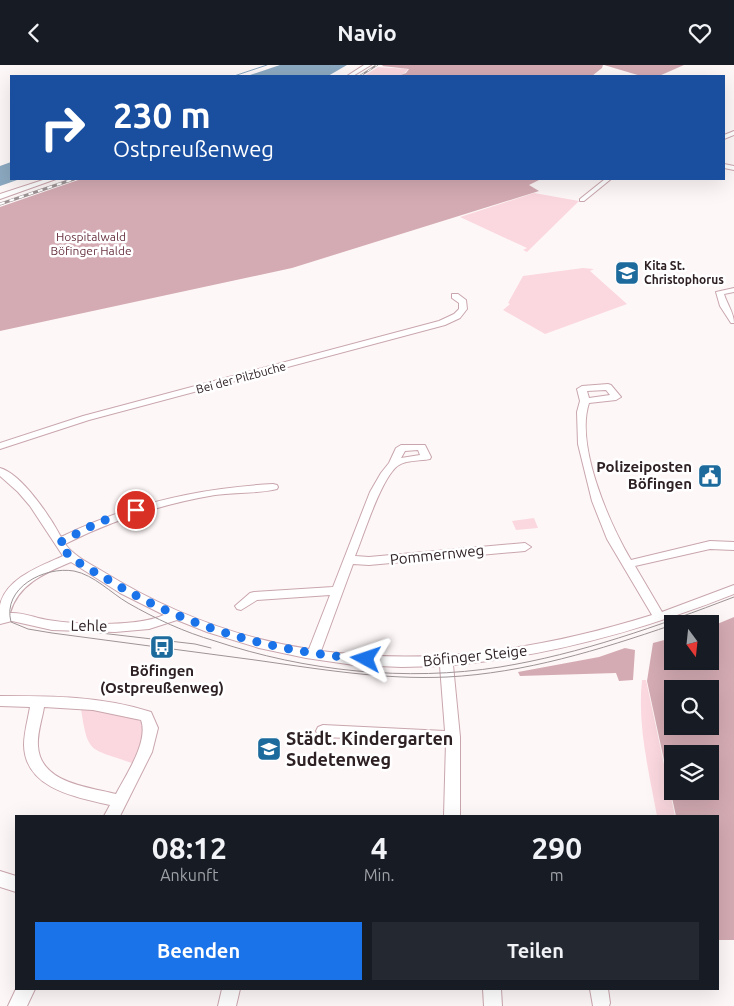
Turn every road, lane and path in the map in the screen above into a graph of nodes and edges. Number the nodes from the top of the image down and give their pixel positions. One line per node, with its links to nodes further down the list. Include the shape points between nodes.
1 (368, 65): 2 (street)
2 (352, 75)
3 (49, 180): 5 (street)
4 (607, 180): 6 (street)
5 (0, 197)
6 (582, 200)
7 (734, 289): 10 (street, via 720,292)
8 (456, 296): 13 (street, Bei der Pilzbuche, via 463,302 464,309 442,323 97,415)
9 (734, 297): 10 (street)
10 (721, 300): 11 (street)
11 (734, 321)
12 (585, 401): 22 (street, via 580,411 583,450 607,526)
13 (0, 446)
14 (394, 463): 21 (street, via 375,492)
15 (0, 471): 17 (street, Böfinger Steige, via 30,497)
16 (273, 487): 17 (street, via 217,491 150,506 99,522)
17 (59, 543): 20 (street, Böfinger Steige)
18 (734, 546): 22 (street, via 710,545)
19 (525, 547): 21 (street, Pommernweg)
20 (72, 557): 26 (street, Böfinger Steige, via 120,588); 28 (street, Lehle, via 31,575 18,585 5,602)
21 (350, 560): 24 (street)
22 (629, 564): 27 (street)
23 (734, 589): 27 (street, Böfinger Steige)
24 (336, 591): 25 (street, via 254,596); 29 (street)
25 (241, 607)
26 (175, 616): 28 (street, Lehle, via 164,623 144,626 55,625 16,617); 29 (street, Böfinger Steige, via 240,638)
27 (659, 617): 30 (street, Böfinger Steige, via 538,649)
28 (1, 619)
29 (314, 653): 30 (street, Böfinger Steige, via 374,660)
30 (446, 661): 34 (street)
31 (0, 701): 32 (street)
32 (38, 701): 35 (street, via 31,748 35,765 53,784); 35 (street, via 124,708 146,716 151,728 146,752)
33 (323, 731): 34 (street)
34 (453, 737): 37 (street)
35 (119, 801): 36 (street)
36 (112, 815)
37 (452, 815)
38 (0, 879): 39 (street)
39 (15, 884)
40 (25, 990): 43 (street)
41 (231, 990): 44 (street)
42 (492, 990): 45 (street)
43 (17, 1006)
44 (228, 1006)
45 (493, 1006)

